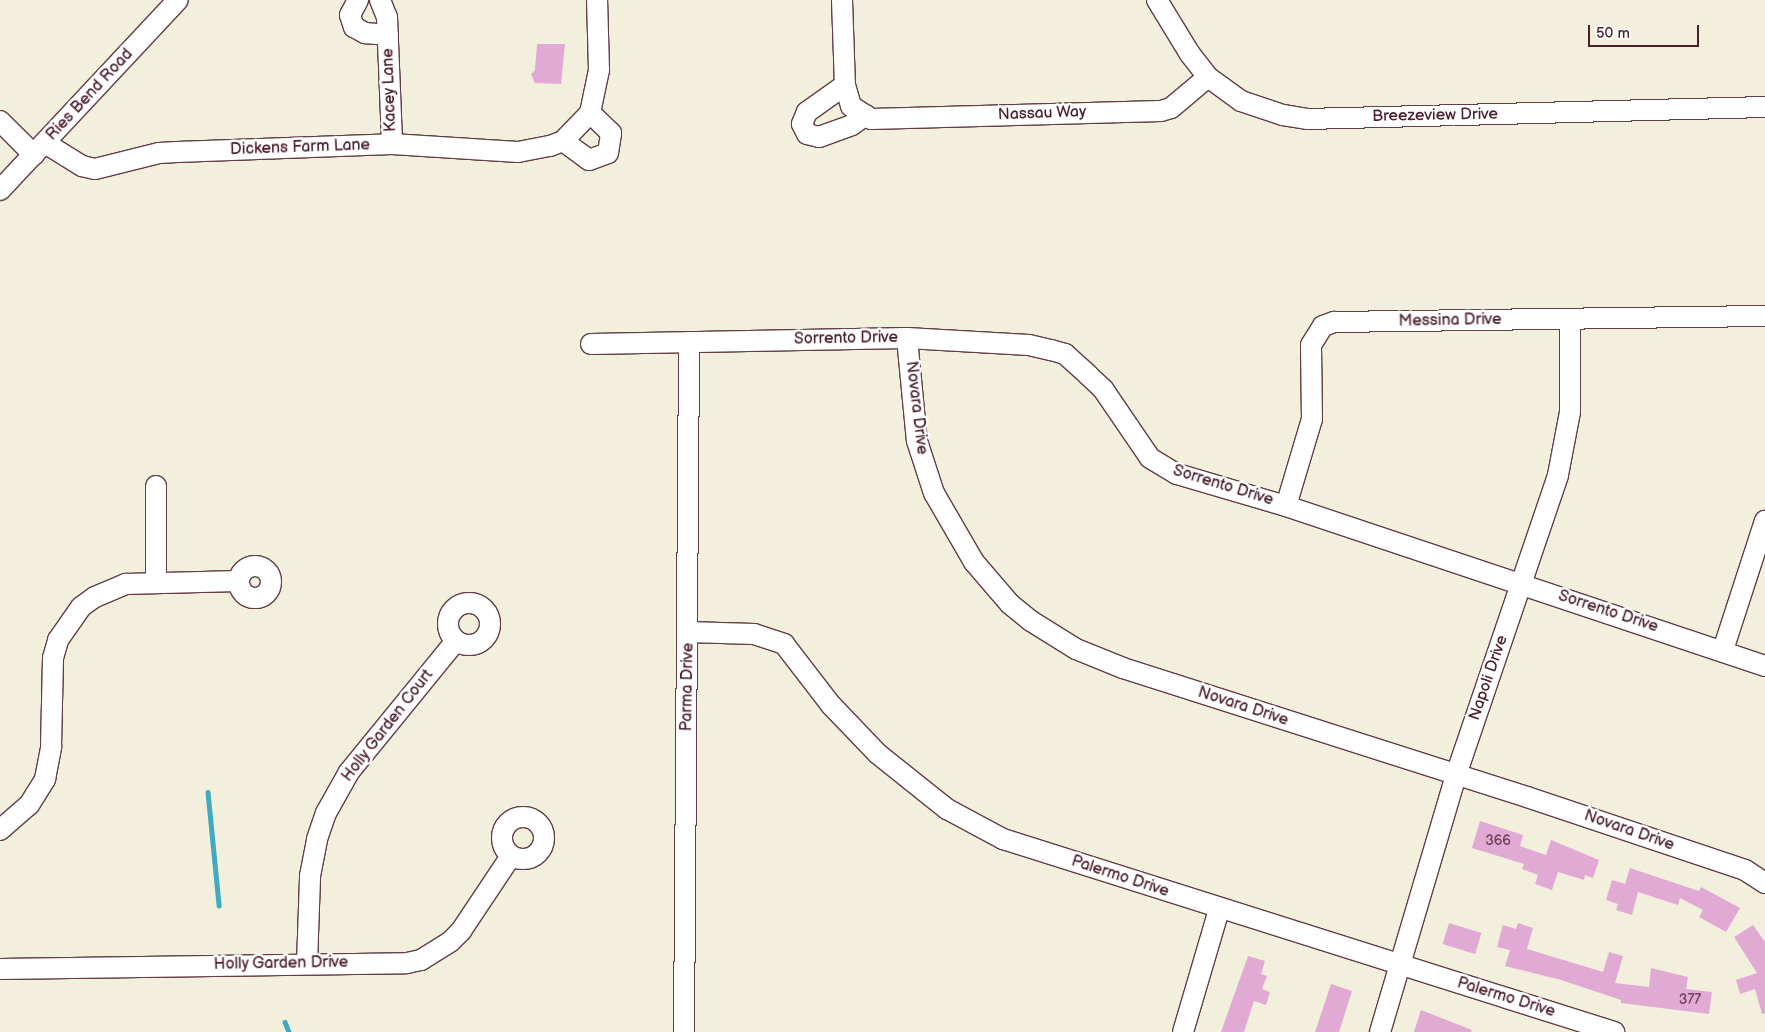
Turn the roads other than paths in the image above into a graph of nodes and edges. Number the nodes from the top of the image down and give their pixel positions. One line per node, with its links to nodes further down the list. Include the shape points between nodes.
1 (178, 0): 16 (street, Ries Bend Road)
2 (358, 0): 7 (street, Kacey Lane, via 350,15 354,27 365,33)
3 (380, 0): 7 (street, Kacey Lane, via 387,10)
4 (597, 0): 12 (street, via 599,70)
5 (842, 0): 9 (street)
6 (1157, 0): 8 (street, Breezeview Drive)
7 (388, 35): 15 (street, Kacey Lane)
8 (1208, 77): 10 (street, Breezeview Drive, via 1241,101 1307,119); 11 (street, Nassau Way, via 1177,104 1161,111 871,119)
9 (845, 85): 11 (street); 11 (street, via 807,112 802,124 806,134 819,137 852,125)
10 (1765, 107)
11 (859, 111)
12 (590, 112): 14 (street); 14 (street, via 611,133 608,153 589,160)
13 (0, 121): 16 (street, Dickens Farm Lane)
14 (563, 141): 15 (street, Dickens Farm Lane, via 518,152)
15 (392, 144): 16 (street, Dickens Farm Lane, via 159,153 95,169)
16 (40, 149): 17 (street, Ries Bend Road)
17 (0, 190)
18 (1765, 316): 19 (street, Messina Drive)
19 (1570, 320): 24 (street, Messina Drive, via 1334,322 1323,326 1311,345 1312,419); 28 (street, Napoli Drive, via 1568,432 1558,474)
20 (907, 338): 21 (street, Sorrento Drive); 24 (street, Sorrento Drive, via 1029,345 1065,354 1103,389 1140,448 1163,467); 33 (street, Novara Drive, via 912,410 924,467 959,541 1010,604 1076,649 1123,668)
21 (689, 342): 22 (street, Sorrento Drive); 29 (street, Parma Drive)
22 (591, 344)
23 (156, 486): 27 (street)
24 (1286, 506): 28 (street, Sorrento Drive)
25 (1765, 521): 31 (street)
26 (238, 581): 27 (street)
27 (156, 582): 34 (street, via 110,590 81,607 68,624 53,658 51,747 45,779 29,805)
28 (1522, 583): 31 (street, Sorrento Drive); 33 (street, Napoli Drive)
29 (688, 632): 37 (street, Palermo Drive, via 754,634 784,644 852,730 916,786 971,824 1003,839); 41 (street, Parma Drive)
30 (456, 641): 38 (street, Holly Garden Court, via 349,772 326,813 317,838 310,876)
31 (1723, 650): 32 (street, Sorrento Drive)
32 (1765, 666)
33 (1456, 775): 36 (street, Novara Drive, via 1745,870); 39 (street, Napoli Drive)
34 (0, 830)
35 (511, 856): 38 (street, Holly Garden Drive, via 461,931 436,953 406,963)
36 (1765, 882)
37 (1219, 910): 39 (street, Palermo Drive); 42 (street)
38 (307, 964): 40 (street, Holly Garden Drive)
39 (1397, 964): 43 (street, Napoli Drive); 44 (street, Palermo Drive)
40 (0, 969)
41 (684, 1032)
42 (1183, 1032)
43 (1380, 1032)
44 (1614, 1032)

